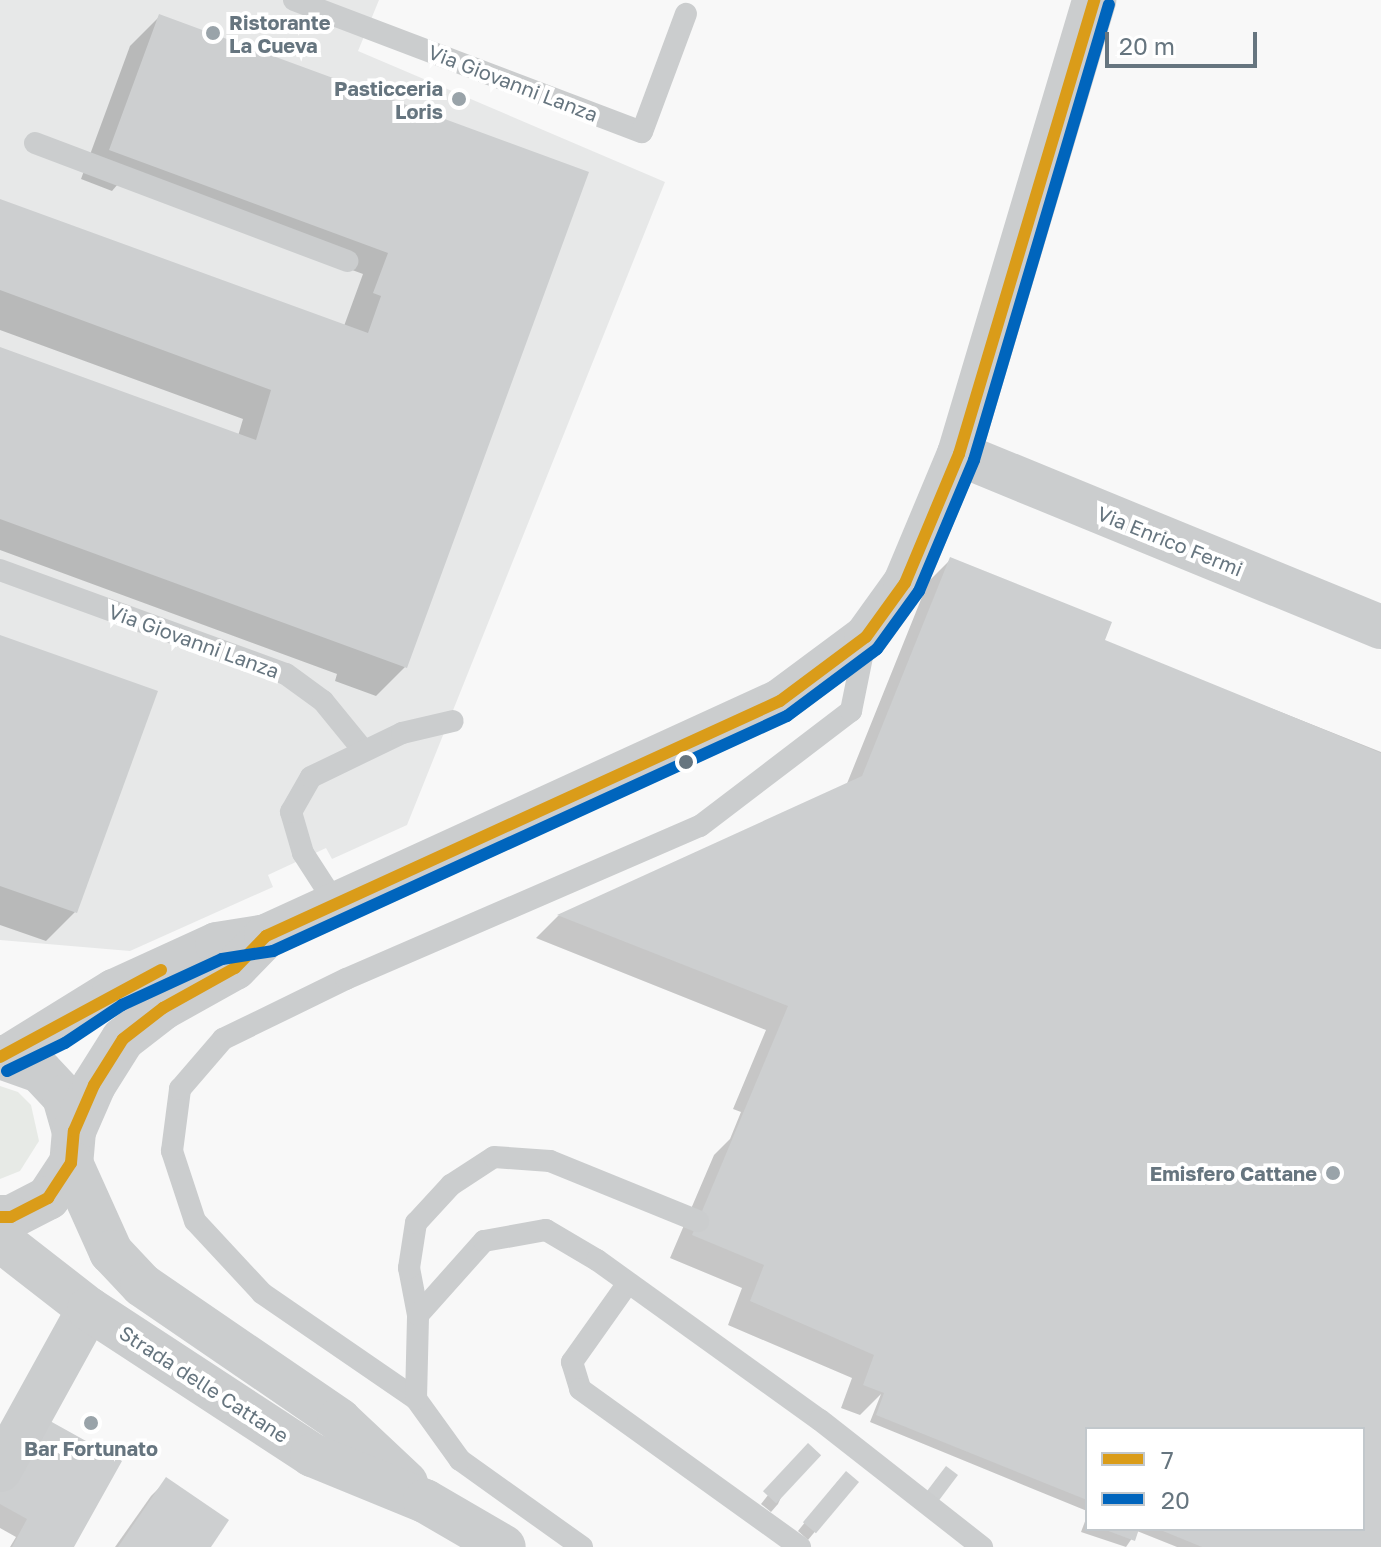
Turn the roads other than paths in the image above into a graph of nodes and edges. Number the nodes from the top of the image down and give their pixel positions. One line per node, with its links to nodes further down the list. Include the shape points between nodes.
1 (294, 0): 3 (lane, Via Giovanni Lanza, via 642,132)
2 (1094, 0): 6 (street)
3 (686, 14)
4 (35, 143): 5 (lane)
5 (347, 261)
6 (959, 454): 8 (street, Via Enrico Fermi); 9 (street, via 905,583)
7 (0, 570): 11 (lane, Via Giovanni Lanza, via 286,674 323,701)
8 (1381, 627)
9 (866, 637): 12 (street, via 780,701); 22 (lane, via 851,711 700,826 346,979 223,1039 180,1089 172,1151 195,1221 262,1293)
10 (453, 721): 11 (lane)
11 (363, 750): 12 (lane, via 311,777 291,812 303,853)
12 (334, 901): 13 (street)
13 (266, 936): 14 (street, via 217,944 114,991); 15 (street, via 235,968 163,1008 123,1039 94,1085)
14 (3, 1057): 15 (street, Strada delle Cattane, via 40,1071 64,1097)
15 (72, 1147): 16 (street, via 48,1198 11,1217); 24 (street, Strada delle Cattane, via 111,1252 142,1285 339,1420)
16 (0, 1217)
17 (698, 1221): 21 (lane, via 550,1161 494,1157 451,1185 416,1223 409,1268)
18 (0, 1240): 20 (street, Strada delle Cattane)
19 (628, 1283): 21 (lane, via 546,1230 484,1241); 27 (lane, via 572,1362 580,1389); 28 (lane, via 820,1420)
20 (89, 1309): 23 (street); 24 (street, Strada delle Cattane, via 312,1455)
21 (418, 1315): 22 (lane)
22 (416, 1399): 26 (lane, via 460,1460)
23 (0, 1470)
24 (425, 1501): 25 (street, Strada delle Cattane)
25 (504, 1547)
26 (582, 1547)
27 (800, 1547)
28 (982, 1547)

